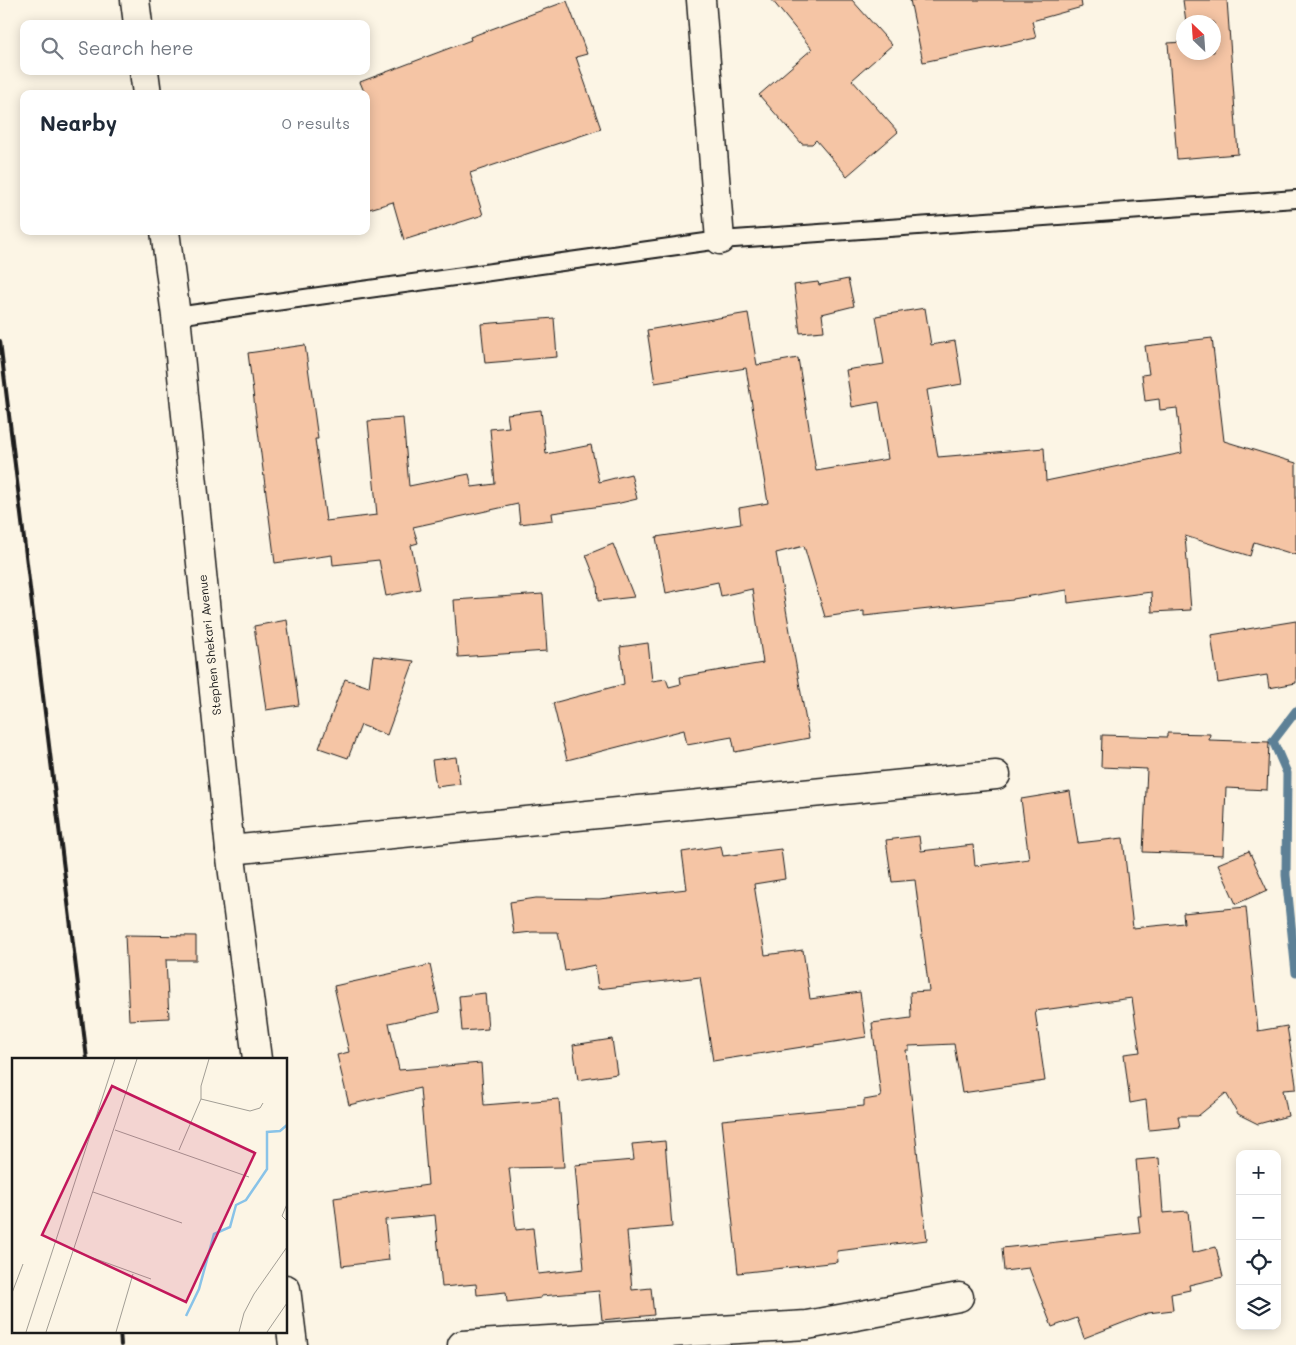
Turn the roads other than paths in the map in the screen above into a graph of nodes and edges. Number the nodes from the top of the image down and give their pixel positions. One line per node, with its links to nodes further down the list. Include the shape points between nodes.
1 (135, 0): 3 (street)
2 (701, 0): 8 (street)
3 (138, 20)
4 (145, 75): 5 (street)
5 (146, 90)
6 (1296, 200): 8 (lane)
7 (166, 235): 9 (street, Stephen Shekari Avenue)
8 (720, 240): 9 (lane)
9 (176, 316): 11 (street, Stephen Shekari Avenue)
10 (996, 775): 11 (street)
11 (230, 850): 12 (street, Stephen Shekari Avenue)
12 (257, 1058)
13 (959, 1297): 15 (street)
14 (288, 1302): 16 (street)
15 (808, 1335): 17 (street)
16 (294, 1345)
17 (462, 1345)

